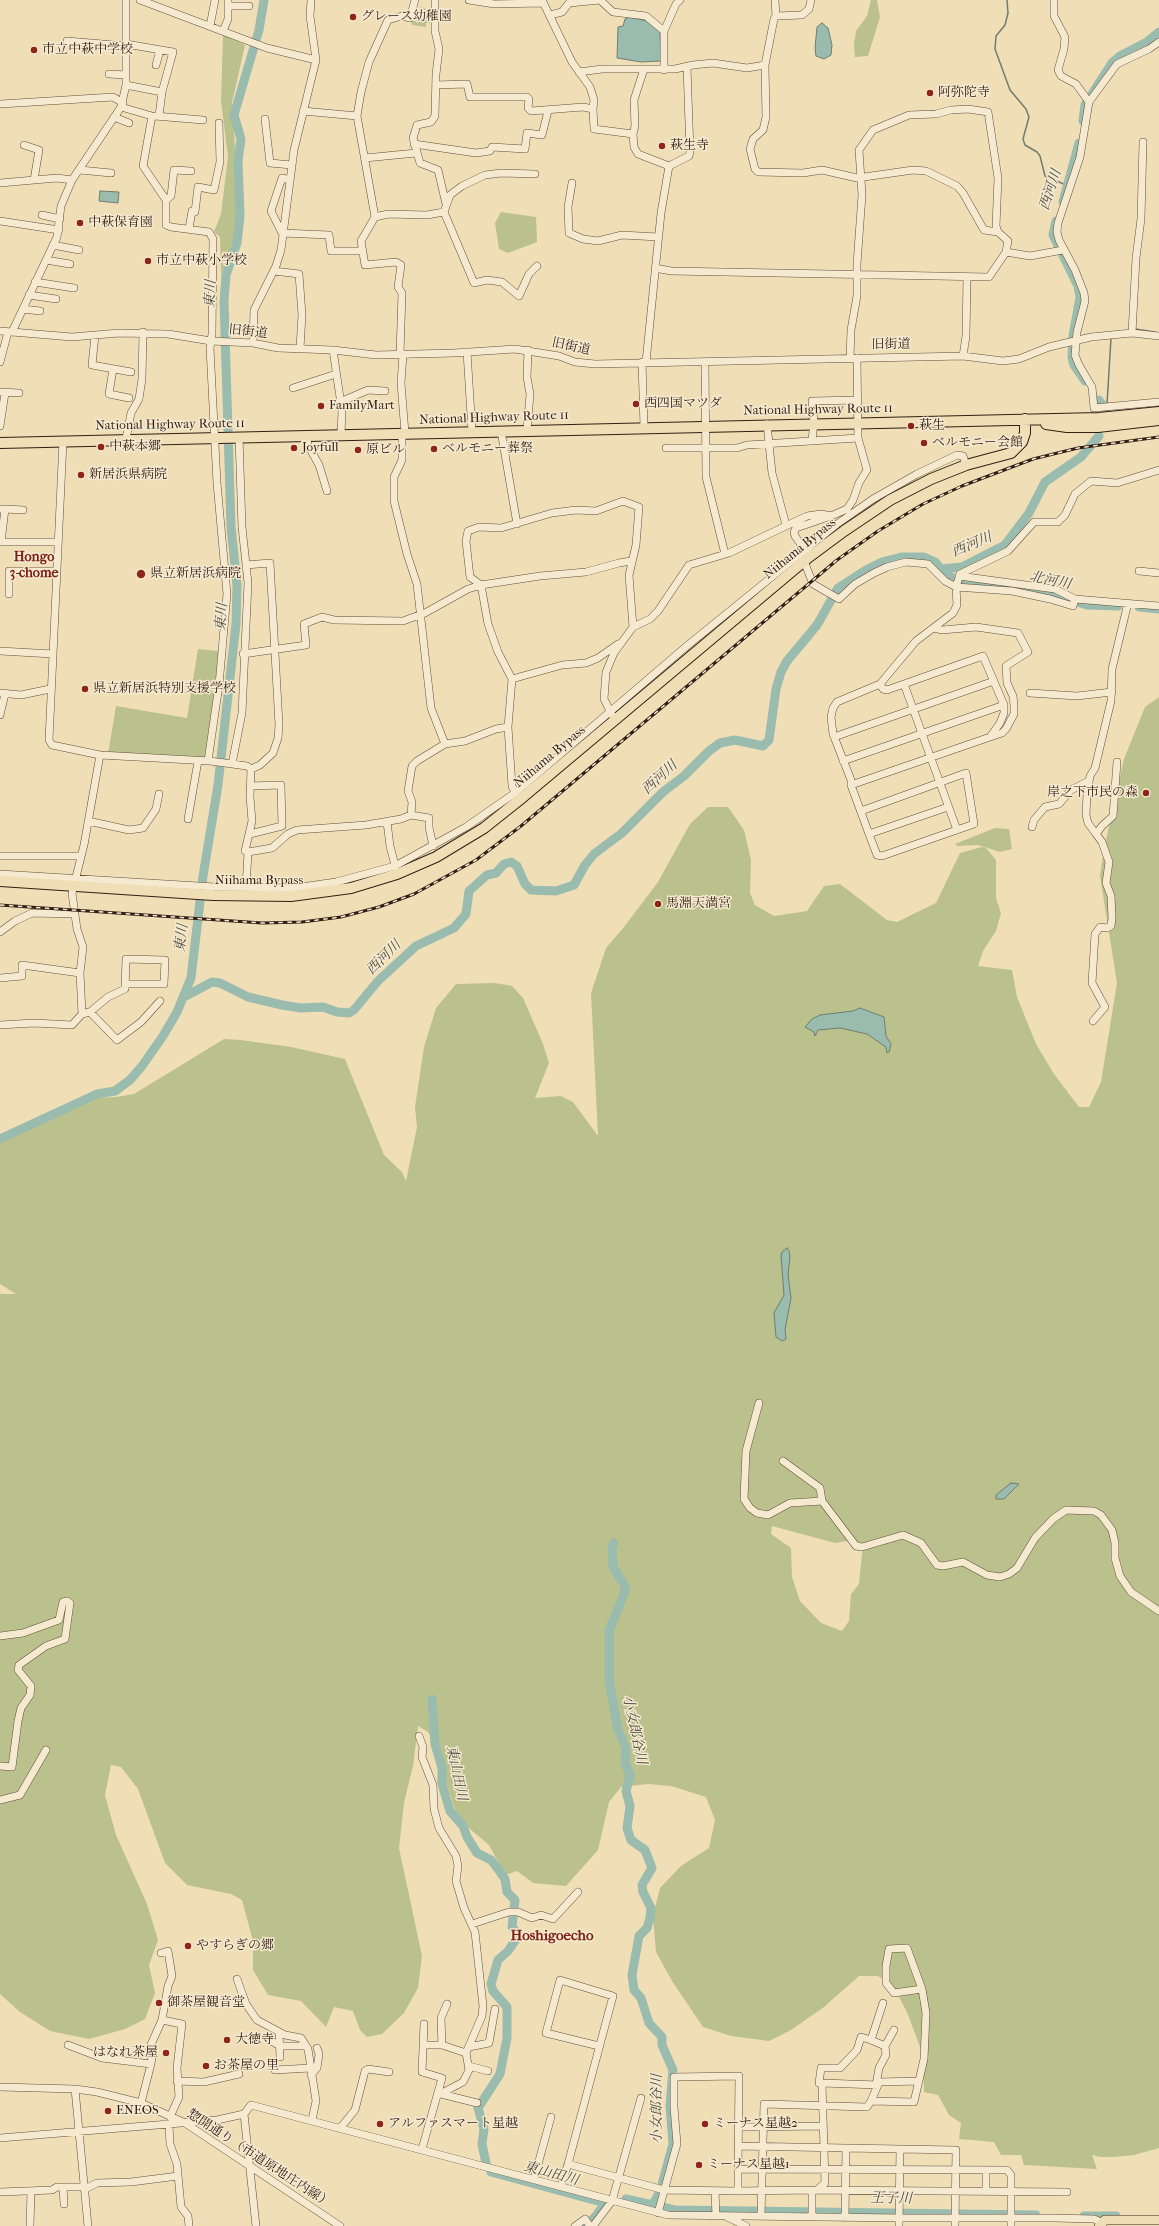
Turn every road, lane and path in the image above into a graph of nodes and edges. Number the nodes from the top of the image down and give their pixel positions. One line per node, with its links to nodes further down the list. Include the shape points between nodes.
1 (126, 0): 22 (street)
2 (140, 0): 17 (street)
3 (216, 0): 17 (street)
4 (311, 0): 24 (street, via 310,16)
5 (415, 0): 44 (street, via 410,18 402,16 388,20 369,62)
6 (435, 0): 34 (street, via 435,31 439,49)
7 (468, 0): 12 (street, via 494,4)
8 (680, 0): 19 (street)
9 (775, 0): 16 (street)
10 (811, 0): 16 (street, via 809,8 802,15)
11 (1054, 0): 36 (street, via 1054,16 1065,37 1058,70 1061,76 1076,84)
12 (543, 2): 15 (street)
13 (228, 3): 14 (street); 18 (street, via 228,19)
14 (249, 6)
15 (550, 15): 19 (street, via 562,12 568,3 600,0 613,12 646,16); 30 (street)
16 (776, 16): 26 (street, via 770,30)
17 (210, 26): 18 (street)
18 (223, 31): 24 (street, via 266,48)
19 (664, 31): 29 (street)
20 (67, 42): 22 (street)
21 (1159, 42): 36 (street, via 1117,64)
22 (126, 45): 23 (street); 32 (street)
23 (160, 50): 25 (street); 35 (street, via 173,52)
24 (316, 60): 40 (street)
25 (156, 65)
26 (765, 65): 27 (street, via 748,68 713,63); 61 (street, via 766,117 763,130 753,139 750,149 755,169 758,172 803,173 822,170)
27 (688, 67): 29 (street); 56 (street, via 690,152 688,156)
28 (644, 69): 29 (street); 30 (street); 49 (street, via 634,100)
29 (664, 70)
30 (578, 72): 39 (street, via 590,87 594,100)
31 (109, 74): 32 (street)
32 (126, 75): 33 (street)
33 (126, 85): 35 (street); 38 (street)
34 (436, 85): 41 (street, via 467,84 470,97 527,96 528,108 531,111); 51 (street, via 435,116 431,122 417,125)
35 (162, 92): 43 (street)
36 (1088, 101): 82 (street, via 1080,157 1058,223)
37 (1, 104): 38 (street, via 113,97)
38 (122, 105): 42 (street); 43 (street)
39 (593, 109): 41 (street); 49 (street, via 594,129)
40 (303, 111): 44 (street); 55 (street)
41 (548, 111): 51 (street, via 542,135 527,133 525,148 492,148 490,151 476,152)
42 (114, 116): 47 (street); 57 (street)
43 (156, 116): 46 (street); 67 (street, via 143,166)
44 (358, 116): 54 (street)
45 (265, 119): 55 (street, via 270,163)
46 (203, 120)
47 (129, 123)
48 (219, 123): 74 (street, via 220,162 214,190 198,187 195,212 192,211)
49 (633, 134): 56 (street, via 634,147 638,154)
50 (1143, 142): 97 (street, via 1141,219)
51 (414, 144): 53 (street)
52 (24, 145): 62 (street, via 39,150)
53 (416, 153): 54 (street); 68 (street, via 420,163 438,170)
54 (365, 158): 71 (street)
55 (292, 165): 64 (street)
56 (669, 166): 78 (street)
57 (80, 170): 59 (street); 63 (street)
58 (191, 171): 67 (street, via 174,170 172,196)
59 (111, 173)
60 (535, 174): 68 (street, via 485,175 462,186 450,195)
61 (862, 178): 76 (street, via 913,170 926,171 957,186 984,230); 76 (street, via 859,150 873,130 909,115 968,109 988,112 998,178 995,215); 89 (street)
62 (34, 180): 63 (street); 65 (street)
63 (72, 180): 72 (street, via 61,206)
64 (290, 180): 77 (street); 77 (street, via 282,178 271,211)
65 (0, 183)
66 (572, 183): 78 (street, via 568,207 569,233 583,239 598,241 622,236)
67 (166, 200): 74 (street, via 166,225)
68 (446, 204): 69 (street)
69 (444, 212): 71 (street, via 427,215 388,214); 86 (street, via 474,283 487,280 502,282 519,296 529,274)
70 (42, 215): 72 (street)
71 (375, 217): 81 (street, via 361,241)
72 (60, 219): 75 (street)
73 (0, 221): 75 (street)
74 (189, 229): 103 (street, via 208,232 213,239)
75 (59, 230): 79 (street)
76 (998, 232): 83 (street, via 1008,241)
77 (284, 233): 81 (street, via 329,235 331,250); 88 (street)
78 (658, 237): 87 (street)
79 (54, 245): 80 (street); 84 (street)
80 (79, 250)
81 (363, 251): 109 (street, via 365,265 396,262 401,265 398,287 402,293)
82 (1061, 251): 83 (street, via 1030,256); 102 (street, via 1075,270 1084,293 1085,301)
83 (1006, 252): 90 (street, via 989,277)
84 (46, 260): 85 (street); 91 (street)
85 (70, 264)
86 (537, 266)
87 (655, 268): 89 (street, via 671,271); 113 (street)
88 (274, 271): 104 (street, via 254,310); 105 (street, via 299,274 302,315)
89 (857, 275): 90 (street); 111 (street, via 857,304 851,330)
90 (967, 277): 110 (street)
91 (35, 282): 92 (street); 93 (street)
92 (74, 288)
93 (30, 295): 94 (street); 95 (street)
94 (56, 299)
95 (23, 310): 96 (street); 98 (street)
96 (40, 311)
97 (1132, 330): 101 (street, 旧街道); 102 (street, 旧街道, via 1111,336)
98 (6, 331): 100 (street, 旧街道, via 61,337); 112 (street)
99 (143, 332): 100 (street, 旧街道); 103 (street, 旧街道); 144 (street, via 139,399 131,413)
100 (95, 335): 115 (street, via 92,365)
101 (1159, 336)
102 (1074, 340): 110 (street, 旧街道, via 1019,359 996,360); 125 (street, via 1075,355 1092,387 1094,408)
103 (213, 341): 104 (street, 旧街道); 141 (street)
104 (253, 343): 105 (street, 旧街道, via 278,348)
105 (300, 348): 106 (street, 旧街道)
106 (333, 350): 109 (street, 旧街道, via 376,355); 117 (street)
107 (528, 350): 108 (street, 旧街道); 113 (street, 旧街道, via 582,363); 136 (street, via 527,377 530,394)
108 (467, 352): 109 (street, 旧街道); 137 (street)
109 (402, 354): 138 (street, via 400,383)
110 (963, 356): 111 (street, 旧街道)
111 (854, 358): 114 (street, 旧街道); 123 (street)
112 (0, 362)
113 (644, 362): 114 (street, 旧街道); 134 (street)
114 (705, 362): 133 (street)
115 (113, 369): 116 (street); 122 (street, via 109,394)
116 (131, 372)
117 (336, 374): 118 (street); 124 (street)
118 (293, 388)
119 (385, 391): 124 (street, via 368,390)
120 (3, 393): 121 (street); 132 (street)
121 (20, 393)
122 (130, 398)
123 (858, 400): 129 (street); 130 (street, via 812,401)
124 (340, 402): 139 (street)
125 (1159, 402)
126 (1159, 412): 128 (highway, National Highway Route 11)
127 (1159, 420): 128 (highway, National Highway Route 11, via 1098,427)
128 (1025, 421): 129 (highway, National Highway Route 11); 161 (highway, Niihama Bypass, via 1022,442 1011,453 966,465 931,479 890,500)
129 (859, 422): 130 (highway, National Highway Route 11); 143 (street)
130 (814, 423): 131 (highway, National Highway Route 11); 145 (street)
131 (767, 424): 133 (highway, National Highway Route 11); 148 (street)
132 (0, 426)
133 (705, 426): 134 (highway, National Highway Route 11); 150 (street)
134 (644, 427): 136 (highway, National Highway Route 11)
135 (501, 430): 136 (highway, National Highway Route 11); 137 (highway, National Highway Route 11); 156 (street)
136 (527, 430)
137 (472, 431): 138 (highway, National Highway Route 11)
138 (404, 433): 139 (highway, National Highway Route 11); 173 (street, via 402,460 394,477 394,501 417,584)
139 (341, 434): 140 (highway, National Highway Route 11)
140 (306, 435): 142 (highway, National Highway Route 11); 152 (street)
141 (217, 437): 142 (highway, National Highway Route 11); 144 (highway, National Highway Route 11); 201 (street, via 217,483 227,594)
142 (237, 437): 163 (street)
143 (858, 438): 145 (street); 155 (street, via 867,470 847,509)
144 (126, 439): 146 (highway, National Highway Route 11)
145 (812, 440): 148 (street)
146 (63, 441): 147 (highway, National Highway Route 11); 159 (street)
147 (0, 442)
148 (769, 443): 150 (street, via 737,448); 157 (street, via 772,473)
149 (666, 448): 150 (street)
150 (706, 448): 160 (street, via 706,476)
151 (1159, 470): 167 (street, via 1117,483 1091,481 1075,494 1065,515 1058,522 1034,522 1008,551)
152 (327, 491)
153 (2, 509): 154 (street); 158 (street)
154 (24, 510)
155 (832, 516): 157 (street, via 807,516); 161 (street, via 796,528 795,536)
156 (516, 524): 162 (street, via 552,514 596,510 623,501 629,502 640,507 636,545); 168 (street, via 501,528 479,527 468,531 466,541 470,577)
157 (786, 525): 160 (street)
158 (0, 542): 159 (street)
159 (57, 542): 164 (street)
160 (725, 554): 174 (street, via 689,565 658,611 650,619)
161 (806, 556): 167 (street, via 813,584 837,598 874,573 906,562 928,564 945,581); 191 (highway, Niihama Bypass)
162 (631, 561): 168 (street, via 586,572); 174 (street, via 629,575)
163 (246, 564): 177 (street, via 270,563); 180 (street, via 248,583)
164 (56, 571): 169 (street, via 9,571); 179 (street)
165 (1140, 571): 166 (street)
166 (1159, 573)
167 (958, 581): 170 (street); 170 (street, via 1055,589); 175 (street, via 957,605 953,613)
168 (481, 585): 173 (street, via 468,589); 181 (street, via 488,624 498,652)
169 (9, 594)
170 (1074, 602): 171 (street)
171 (1128, 605): 172 (street); 186 (street, via 1112,668)
172 (1159, 606)
173 (421, 614): 177 (street, via 396,622 334,620 322,617 304,624 306,645); 197 (street, via 431,708)
174 (633, 627): 176 (street)
175 (934, 628): 183 (street, via 916,641); 196 (street, via 942,630 981,627 1018,633 1028,652 1006,666 1014,714 1002,733)
176 (620, 643): 181 (street, via 586,663 562,665); 191 (street, via 606,672 604,699)
177 (275, 649): 180 (street); 205 (street, via 278,738 273,753 260,765)
178 (0, 651): 179 (street)
179 (52, 654): 185 (street)
180 (243, 654): 204 (street, via 242,713)
181 (512, 679): 193 (street)
182 (994, 681): 184 (street, via 983,656); 189 (street); 190 (street)
183 (880, 684): 184 (street, via 887,690); 195 (street, via 837,702 831,717)
184 (904, 684): 190 (street)
185 (50, 689): 187 (street, via 20,694); 198 (street, via 49,740 52,745)
186 (1112, 692): 188 (street, via 1077,696); 206 (street, via 1095,768)
187 (2, 693): 192 (street)
188 (1030, 693)
189 (1004, 706): 194 (street); 196 (street, via 1000,723)
190 (914, 708): 194 (street); 195 (street)
191 (613, 715): 210 (street); 227 (highway, Niihama Bypass, via 484,828 436,857)
192 (0, 716)
193 (508, 727): 197 (street, via 465,741); 210 (street, via 512,786)
194 (922, 733): 199 (street); 202 (street)
195 (834, 737): 202 (street)
196 (990, 737): 199 (street)
197 (445, 744): 214 (street, via 412,766 408,791 412,802)
198 (100, 755): 200 (street); 216 (street)
199 (931, 758): 207 (street); 208 (street)
200 (198, 761): 201 (street); 215 (street)
201 (209, 761): 204 (street)
202 (843, 761): 208 (street)
203 (1117, 762): 222 (street, via 1114,816)
204 (231, 763): 205 (street)
205 (251, 769): 209 (street)
206 (1089, 781): 218 (street, via 1071,790 1059,804 1045,807 1036,816); 222 (street, via 1086,815)
207 (940, 783): 212 (street); 213 (street); 219 (street, via 966,773 968,777 974,824)
208 (851, 785): 213 (street)
209 (250, 786): 220 (street); 220 (street, via 280,784 282,826)
210 (515, 793): 223 (street)
211 (159, 794): 216 (street, via 156,809 143,828 129,830)
212 (948, 807): 219 (street); 221 (street)
213 (861, 811): 221 (street)
214 (411, 815): 217 (street); 223 (street, via 429,818 428,827)
215 (188, 819)
216 (88, 821): 226 (street)
217 (387, 822): 224 (street, via 297,830 288,834 272,848); 227 (street)
218 (1032, 827)
219 (957, 830): 221 (street, via 882,856 877,855)
220 (250, 834): 224 (street, via 245,851)
221 (869, 834)
222 (1096, 834): 241 (street, via 1102,842 1109,862 1106,883 1111,896 1112,918 1111,926 1100,927 1095,934 1092,983 1105,1007)
223 (433, 846): 227 (street)
224 (248, 852): 231 (street)
225 (0, 856): 226 (street)
226 (81, 856): 230 (street)
227 (396, 870): 231 (street, via 318,886); 232 (highway, Niihama Bypass, via 351,888 290,896)
228 (0, 874): 230 (street)
229 (0, 881): 230 (highway, Niihama Bypass)
230 (74, 882): 232 (highway, Niihama Bypass); 233 (street, via 72,893)
231 (246, 888): 232 (street)
232 (214, 891)
233 (75, 914): 234 (street, via 32,913); 235 (street, via 84,947)
234 (0, 932)
235 (80, 973): 236 (street, via 22,965 22,976); 240 (street)
236 (0, 978)
237 (127, 984): 237 (street, via 164,984 165,960 126,959); 239 (street)
238 (160, 1001): 239 (street, via 141,1022 117,1040)
239 (90, 1012): 240 (street)
240 (82, 1014): 242 (street, via 72,1025)
241 (1093, 1021)
242 (0, 1025)
243 (759, 1403): 245 (street, via 746,1452 744,1499 757,1514 768,1516 790,1503)
244 (783, 1460): 245 (street, via 820,1488)
245 (822, 1500): 246 (street, via 856,1546 862,1547 902,1535 921,1543 937,1564 943,1566 963,1562 987,1575 1000,1578 1017,1568 1035,1538 1053,1519 1066,1510 1094,1511 1101,1515 1112,1530 1120,1576 1131,1592)
246 (1159, 1611)
247 (0, 1636): 250 (street, via 27,1632 59,1620 63,1602 70,1603 65,1639 46,1646 19,1664 18,1670 31,1686 30,1695 21,1708 12,1767)
248 (419, 1736): 253 (street, via 423,1747 422,1757 433,1785 434,1809 439,1828 456,1856 456,1881)
249 (46, 1750): 251 (street, via 20,1795)
250 (0, 1766)
251 (0, 1800)
252 (578, 1892): 253 (street, via 553,1919 541,1915 532,1918 518,1912 509,1912)
253 (472, 1924): 274 (street, via 483,2006 482,2016)
254 (161, 1953): 260 (street, via 168,1951 172,1976)
255 (237, 1979): 263 (street, via 246,2004 257,2020)
256 (922, 1989): 256 (street, via 907,1948 889,1949 886,1983 894,1994); 284 (street, via 926,2012 924,2059)
257 (883, 2003): 265 (street)
258 (447, 2004): 268 (street, via 441,2018)
259 (495, 2009): 274 (street, via 489,2043)
260 (162, 2020): 276 (street, via 149,2048); 283 (street, via 182,2024)
261 (424, 2024): 266 (street)
262 (894, 2030): 272 (street)
263 (280, 2033): 269 (street); 270 (street, via 301,2038)
264 (268, 2039): 269 (street)
265 (871, 2040): 272 (street); 285 (street, via 861,2037 857,2050 840,2068 821,2068 819,2083)
266 (423, 2044): 268 (street); 289 (street, via 422,2072 442,2078)
267 (68, 2045): 276 (street, via 102,2058)
268 (442, 2045): 274 (street)
269 (280, 2046): 270 (street); 275 (street)
270 (306, 2046): 280 (street)
271 (599, 2046): 271 (street, via 613,1996 560,1980 546,2033); 314 (street)
272 (885, 2046): 286 (street, via 886,2054 879,2068)
273 (317, 2048): 280 (street, via 317,2068)
274 (468, 2050): 277 (street)
275 (280, 2057)
276 (151, 2064): 293 (street)
277 (469, 2066): 279 (street); 289 (street, via 466,2078 462,2082)
278 (275, 2070): 280 (street)
279 (488, 2071)
280 (310, 2072): 298 (street, via 316,2101)
281 (389, 2072): 304 (street, via 368,2069 365,2071 355,2110)
282 (239, 2074): 283 (street, via 204,2082)
283 (177, 2081): 296 (street, via 178,2097)
284 (919, 2081): 286 (street, via 879,2082); 291 (street, via 914,2102)
285 (822, 2083): 286 (street); 294 (street)
286 (877, 2085): 291 (street)
287 (0, 2087): 288 (street, 惣開通り（市道原地庄内線）)
288 (76, 2089): 293 (street, 惣開通り（市道原地庄内線）); 305 (street)
289 (439, 2095): 292 (street); 311 (street)
290 (641, 2098): 323 (street)
291 (871, 2101): 294 (street, via 867,2107)
292 (477, 2103)
293 (141, 2104): 296 (street, 惣開通り（市道原地庄内線）)
294 (822, 2106): 302 (street, via 764,2104); 303 (street)
295 (244, 2114): 298 (street, via 251,2105); 299 (street); 313 (street)
296 (167, 2115): 299 (street, 惣開通り（市道原地庄内線）); 300 (street)
297 (551, 2117): 324 (street)
298 (312, 2120): 304 (street)
299 (185, 2123): 300 (street); 313 (street, 惣開通り（市道原地庄内線）)
300 (166, 2125): 305 (street); 322 (street)
301 (738, 2126): 302 (street); 307 (street); 328 (street, via 739,2076 674,2077 677,2144)
302 (762, 2126): 303 (street); 308 (street)
303 (822, 2126): 309 (street)
304 (341, 2127): 311 (street)
305 (79, 2132): 306 (street); 327 (street)
306 (0, 2138)
307 (738, 2146): 308 (street); 315 (street)
308 (762, 2146): 309 (street); 316 (street)
309 (824, 2147): 310 (street); 317 (street)
310 (846, 2148): 312 (street); 318 (street)
311 (422, 2149): 324 (street)
312 (900, 2149): 319 (street); 320 (street, via 956,2150)
313 (249, 2164): 358 (street); 359 (street, 惣開通り（市道原地庄内線）)
314 (568, 2164): 323 (street); 325 (street)
315 (738, 2169): 316 (street); 333 (street)
316 (762, 2169): 317 (street); 334 (street)
317 (825, 2169): 318 (street); 330 (street, via 825,2183)
318 (845, 2169): 319 (street); 331 (street)
319 (900, 2169): 320 (street); 335 (street)
320 (955, 2170): 321 (street); 336 (street)
321 (986, 2170): 337 (street); 339 (street, via 1010,2172)
322 (178, 2176): 327 (street, via 131,2182 97,2182); 357 (street, via 181,2206 188,2216)
323 (618, 2178): 328 (street); 341 (street)
324 (534, 2179): 325 (street)
325 (561, 2186): 341 (street)
326 (64, 2187): 327 (street); 332 (street); 342 (street)
327 (85, 2188): 356 (street)
328 (662, 2189): 329 (street); 343 (street)
329 (716, 2190): 333 (street); 344 (street)
330 (814, 2190): 331 (street); 334 (street); 346 (street)
331 (844, 2190): 335 (street); 347 (street)
332 (31, 2191): 338 (street); 355 (street)
333 (738, 2191): 334 (street)
334 (762, 2191): 345 (street)
335 (899, 2191): 336 (street); 352 (street)
336 (955, 2191): 337 (street); 348 (street)
337 (986, 2191): 339 (street)
338 (0, 2192)
339 (1011, 2192): 340 (street); 349 (street)
340 (1067, 2192)
341 (612, 2201): 343 (street); 361 (street)
342 (64, 2204)
343 (658, 2209): 344 (street, via 668,2215)
344 (716, 2212): 350 (street)
345 (761, 2213): 346 (street); 351 (street)
346 (812, 2214): 347 (street)
347 (845, 2215): 352 (street)
348 (955, 2215): 349 (street); 352 (street); 365 (street)
349 (1011, 2215): 354 (street, via 1094,2220); 366 (street)
350 (725, 2216): 351 (street); 362 (street)
351 (752, 2216): 363 (street)
352 (899, 2216): 364 (street)
353 (1153, 2222): 354 (main road, via 1105,2220)
354 (1100, 2224)
355 (30, 2226)
356 (88, 2226)
357 (189, 2226)
358 (256, 2226)
359 (340, 2226)
360 (575, 2226): 361 (street, via 585,2219)
361 (592, 2226)
362 (746, 2226)
363 (749, 2226)
364 (899, 2226)
365 (955, 2226)
366 (1011, 2226)

